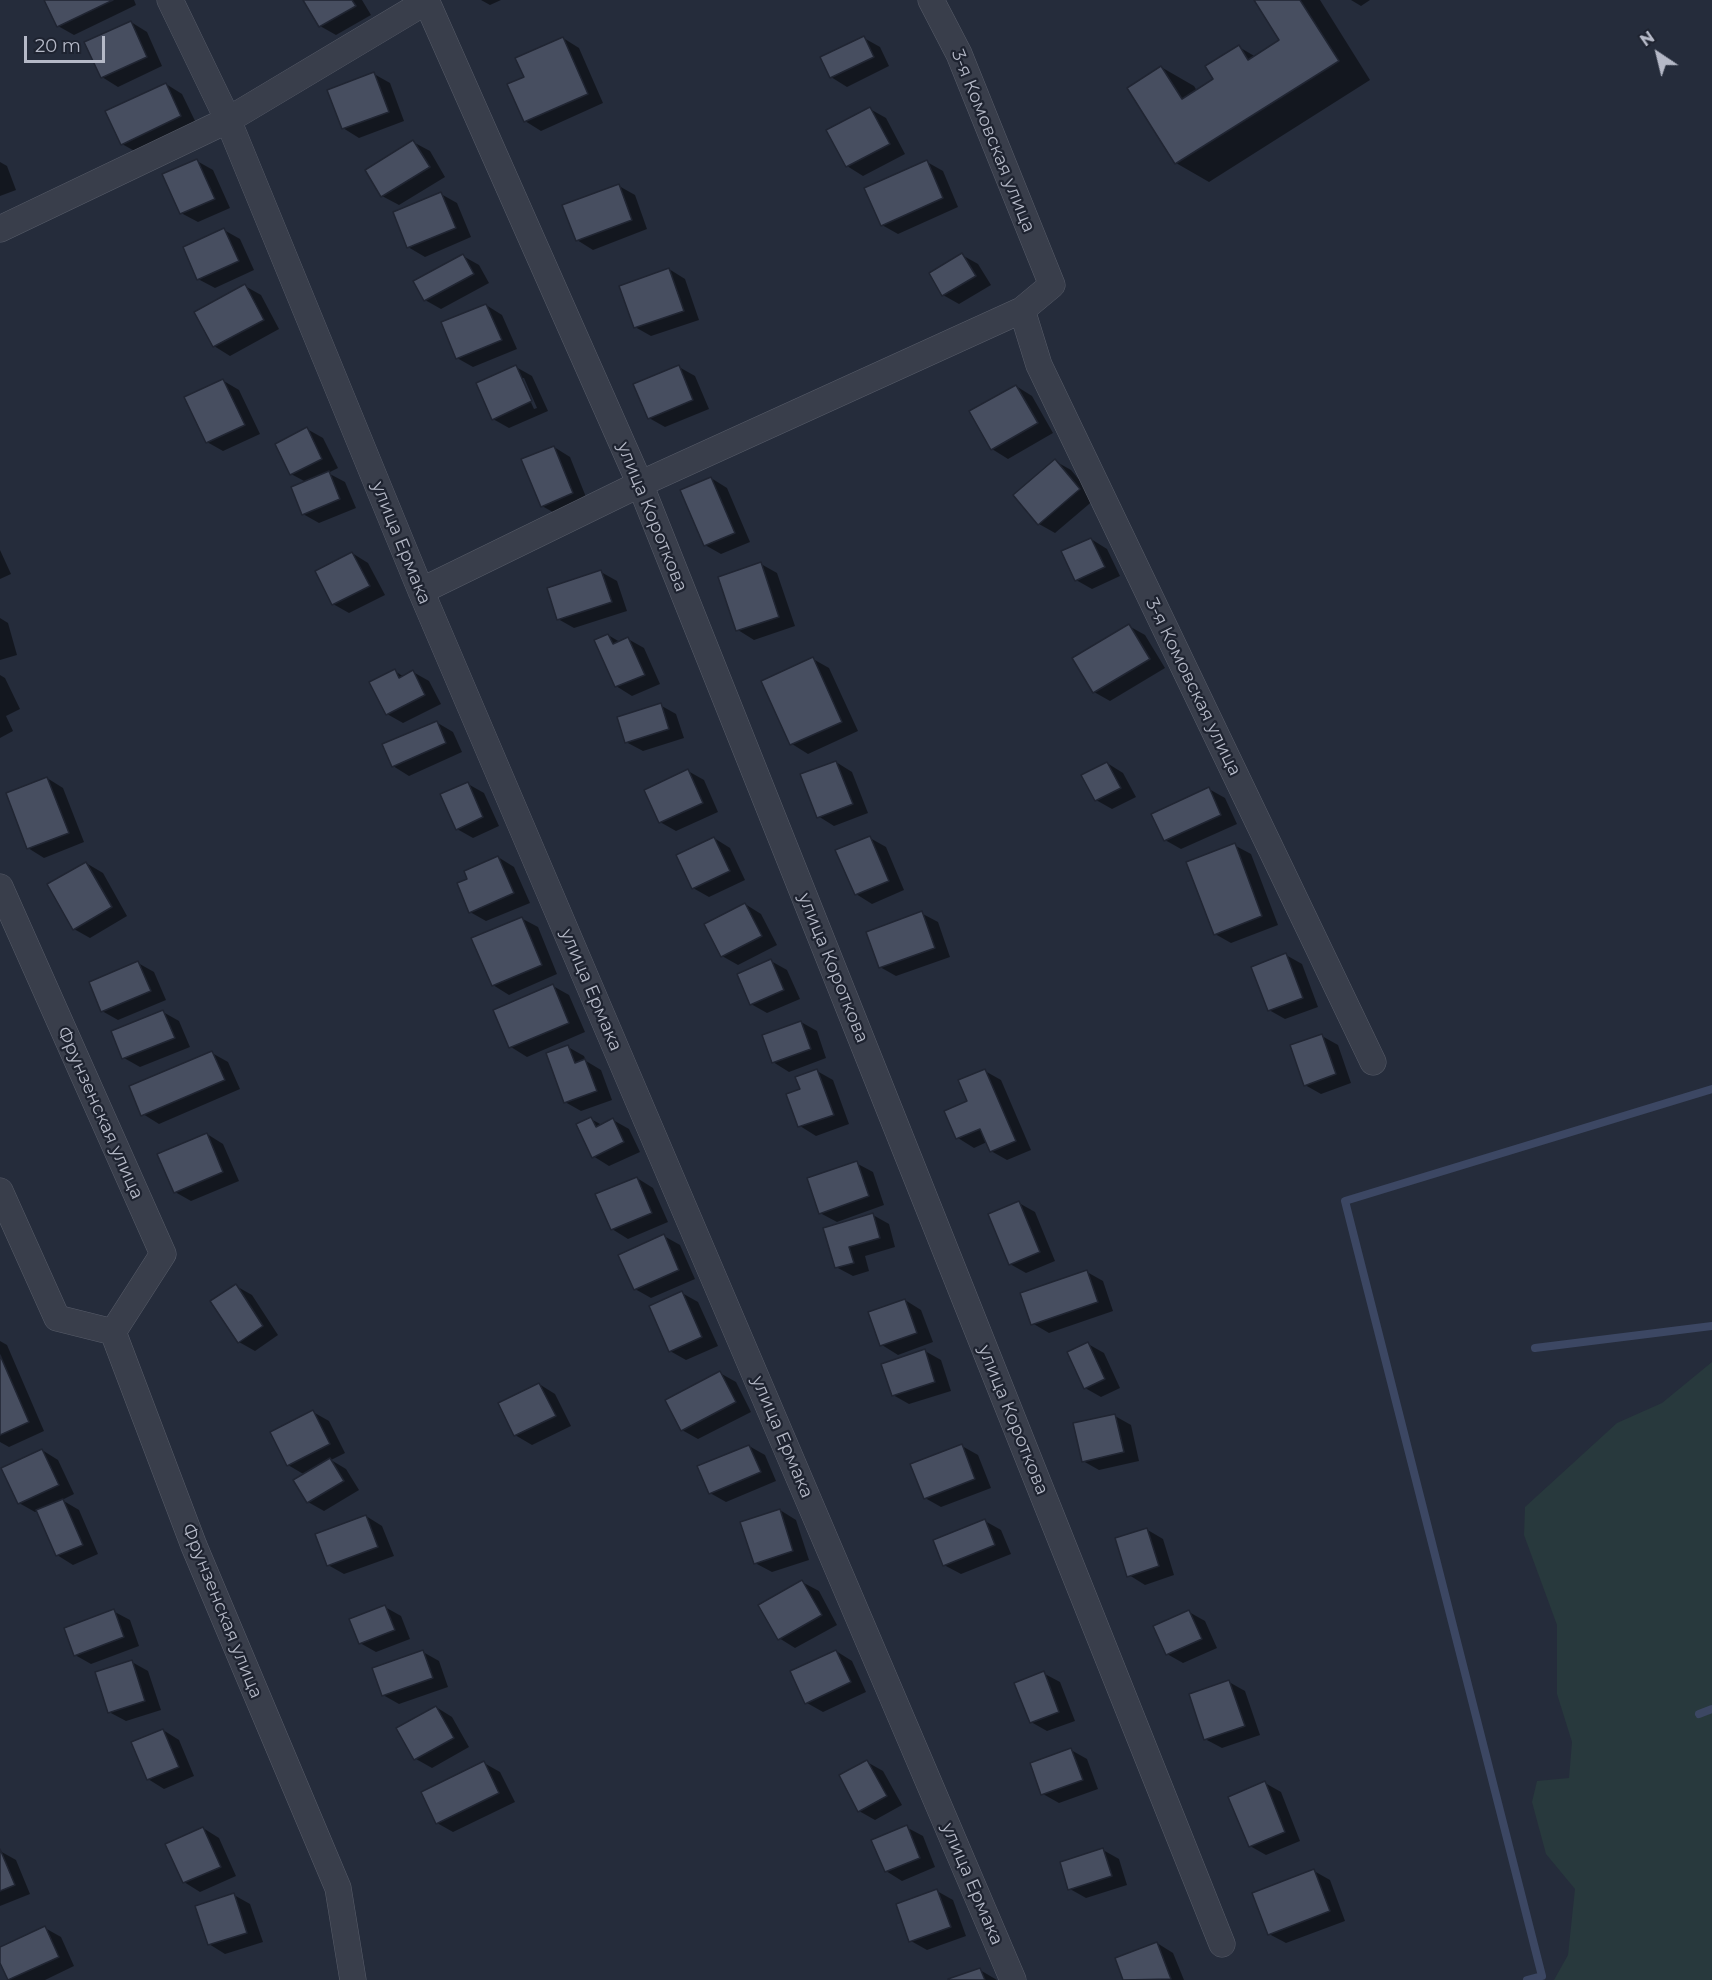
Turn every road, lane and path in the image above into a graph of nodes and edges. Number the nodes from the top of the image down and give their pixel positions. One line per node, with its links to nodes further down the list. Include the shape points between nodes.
1 (170, 0): 4 (street, улица Ермака)
2 (931, 0): 6 (street, 3-я Комовская улица, via 958,54 1052,285)
3 (427, 1): 4 (street); 7 (street, улица Короткова)
4 (228, 120): 5 (street); 8 (street, улица Ермака)
5 (0, 229)
6 (1022, 310): 7 (street); 10 (street, 3-я Комовская улица, via 1039,365)
7 (640, 484): 8 (street); 13 (street, улица Короткова)
8 (421, 591): 15 (street, улица Ермака)
9 (0, 887): 12 (street, Фрунзенская улица, via 163,1254)
10 (1373, 1062)
11 (0, 1191): 12 (street, via 57,1318)
12 (113, 1332): 14 (street, Фрунзенская улица, via 195,1546 338,1887)
13 (1222, 1944)
14 (353, 1980)
15 (1013, 1980)

